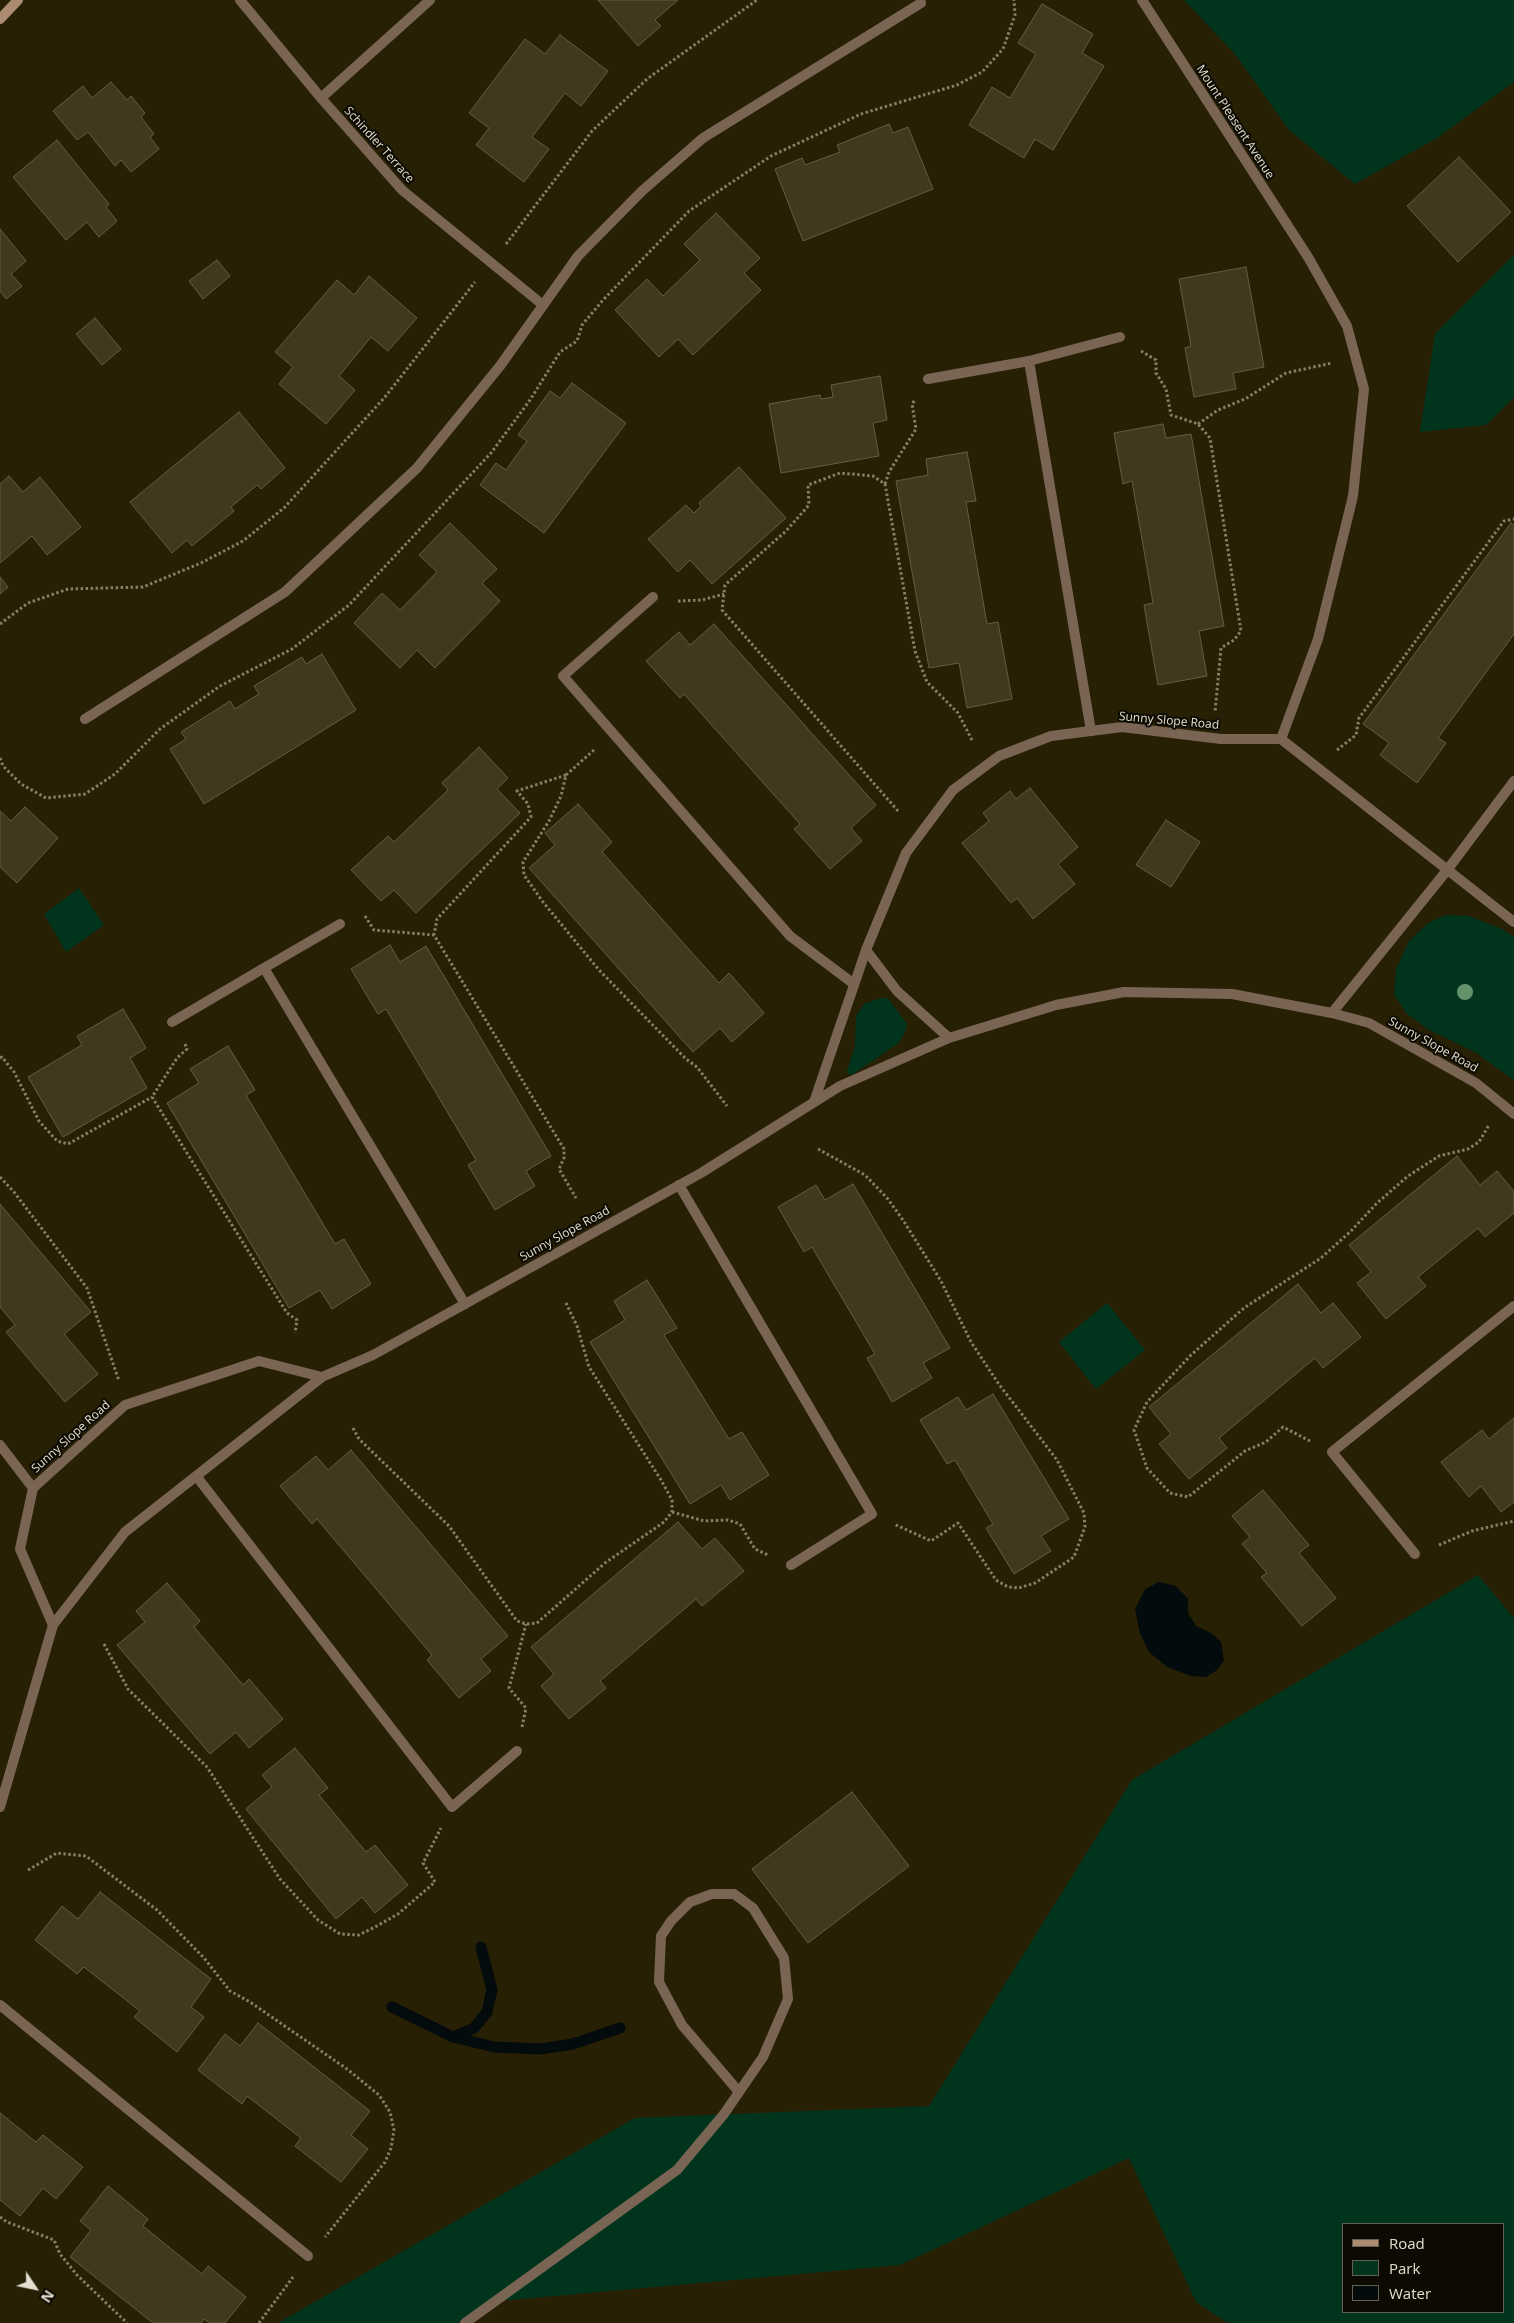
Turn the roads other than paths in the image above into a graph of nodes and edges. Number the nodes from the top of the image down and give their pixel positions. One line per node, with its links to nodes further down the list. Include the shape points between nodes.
1 (18, 0): 6 (street)
2 (240, 0): 7 (street, Schindler Terrace)
3 (430, 0): 7 (street)
4 (1142, 0): 15 (street, Mount Pleasent Avenue, via 1308,257 1347,326 1364,389 1354,496 1318,638)
5 (921, 3): 8 (street, via 703,138 642,191 578,256)
6 (0, 19)
7 (321, 98): 8 (street, Schindler Terrace, via 402,190)
8 (543, 305): 13 (street, via 500,366 417,468 285,592)
9 (1120, 337): 10 (street)
10 (1029, 361): 11 (street); 14 (street)
11 (928, 379)
12 (653, 597): 22 (street, via 563,676 790,936)
13 (85, 719)
14 (1091, 731): 15 (street, Sunny Slope Road, via 1122,727 1221,739); 20 (street, Sunny Slope Road, via 1052,736 999,756 954,790 906,853)
15 (1281, 739): 17 (street)
16 (1514, 781): 17 (street)
17 (1448, 869): 18 (street); 23 (street)
18 (1514, 922)
19 (340, 924): 21 (street)
20 (866, 950): 22 (street, Sunny Slope Road); 25 (street, via 897,992)
21 (264, 968): 24 (street); 29 (street)
22 (854, 984): 26 (street, Sunny Slope Road)
23 (1332, 1013): 25 (street, Sunny Slope Road, via 1232,994 1124,992 1056,1005); 27 (street, Sunny Slope Road, via 1369,1023 1476,1084)
24 (172, 1022)
25 (949, 1038): 26 (street, Sunny Slope Road, via 840,1086)
26 (814, 1102): 28 (street, Sunny Slope Road)
27 (1514, 1114)
28 (679, 1185): 29 (street, Sunny Slope Road); 36 (street, via 872,1514)
29 (465, 1304): 31 (street, Sunny Slope Road, via 373,1355)
30 (1514, 1306): 35 (street, via 1332,1452)
31 (322, 1377): 33 (street, Sunny Slope Road); 34 (street, Sunny Slope Road, via 259,1361 125,1405)
32 (0, 1445): 34 (street)
33 (197, 1476): 37 (street, Sunny Slope Road, via 125,1532); 38 (street, via 452,1807)
34 (33, 1488): 37 (street, Sunny Slope Road, via 20,1549)
35 (1415, 1554)
36 (791, 1565)
37 (53, 1626): 39 (street, Sunny Slope Road)
38 (517, 1751)
39 (0, 1807)
40 (0, 2005): 42 (street)
41 (739, 2092): 41 (street, via 763,2057 788,1999 784,1958 753,1908 734,1894 712,1894 690,1902 661,1936 659,1982 682,2025); 43 (street, via 677,2170)
42 (308, 2256)
43 (465, 2323)

